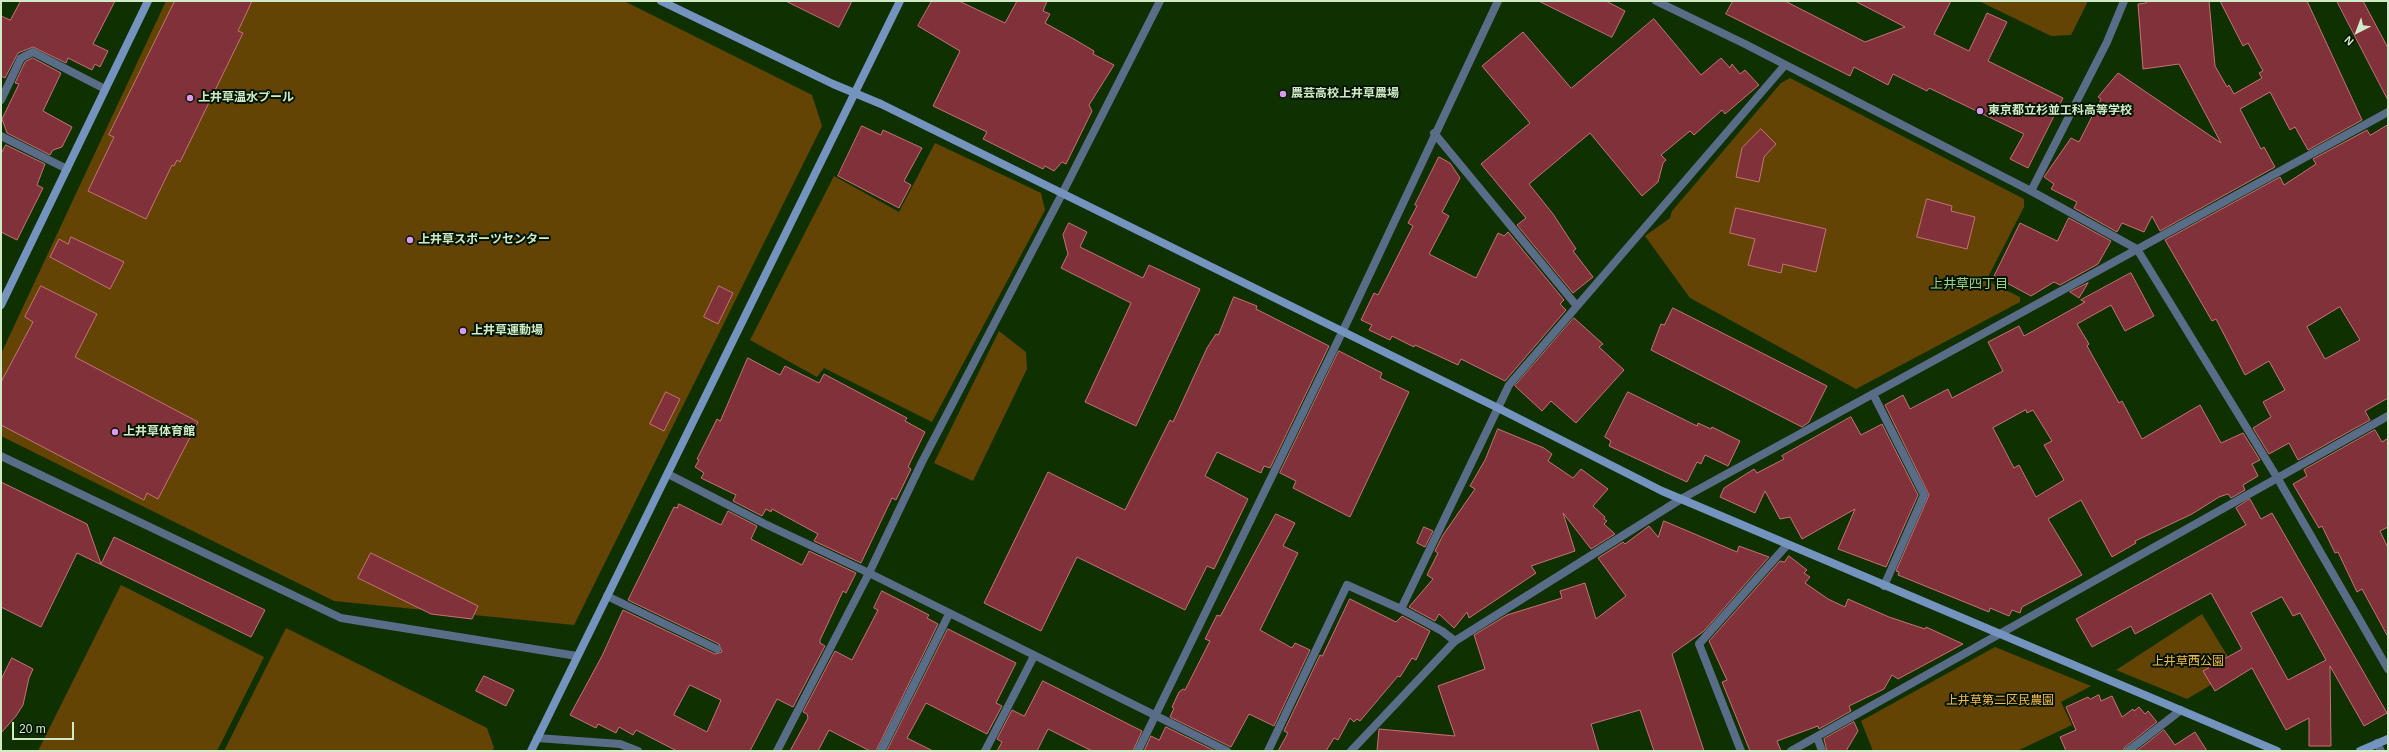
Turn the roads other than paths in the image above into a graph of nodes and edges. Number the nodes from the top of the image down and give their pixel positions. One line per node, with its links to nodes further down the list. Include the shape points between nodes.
1 (148, 1): 9 (street)
2 (661, 1): 10 (street)
3 (900, 1): 10 (street)
4 (1160, 1): 17 (street)
5 (1498, 1): 13 (street)
6 (1656, 1): 8 (street)
7 (2124, 1): 16 (street, via 2107,42)
8 (1785, 66): 16 (street); 20 (street)
9 (105, 88): 11 (street, via 33,52 21,58); 15 (street)
10 (855, 93): 17 (street); 26 (street)
11 (1, 100)
12 (2388, 112): 18 (street)
13 (1434, 133): 20 (street); 21 (street)
14 (1, 136): 15 (street)
15 (67, 169): 19 (street)
16 (2031, 191): 18 (street)
17 (1062, 194): 21 (street); 30 (street, via 922,462)
18 (2137, 249): 22 (street); 27 (street)
19 (1, 305)
20 (1576, 306): 23 (street, via 1509,385)
21 (1342, 332): 23 (street); 42 (street)
22 (1873, 394): 28 (street); 31 (street, via 1924,495)
23 (1496, 407): 28 (street); 33 (street)
24 (2388, 416): 27 (street)
25 (1, 456): 38 (street, via 341,618)
26 (668, 474): 30 (street); 32 (street)
27 (2278, 479): 35 (street); 40 (street)
28 (1681, 499): 29 (street); 36 (street)
29 (1787, 544): 31 (street); 56 (street, via 1700,644)
30 (869, 573): 34 (street); 49 (street)
31 (1884, 586): 35 (street)
32 (607, 596): 37 (street); 38 (street)
33 (1400, 609): 36 (street, via 1442,631); 54 (street, via 1347,585)
34 (949, 614): 39 (street); 50 (street)
35 (2001, 633): 41 (street); 43 (street)
36 (1455, 641): 55 (street)
37 (717, 649)
38 (577, 656): 44 (street)
39 (1034, 656): 42 (street); 51 (street)
40 (2388, 669)
41 (2181, 710): 59 (street); 60 (street)
42 (1156, 716): 52 (street); 53 (street)
43 (1817, 737): 57 (street); 58 (street)
44 (537, 738): 47 (street); 48 (street, via 620,744)
45 (2388, 739): 46 (street)
46 (2379, 747): 61 (street)
47 (531, 751)
48 (638, 751)
49 (777, 751)
50 (880, 751)
51 (985, 751)
52 (1138, 751)
53 (1227, 751)
54 (1268, 751)
55 (1351, 751)
56 (1741, 751)
57 (1791, 751)
58 (1822, 751)
59 (2128, 751)
60 (2277, 751)
61 (2360, 751)

